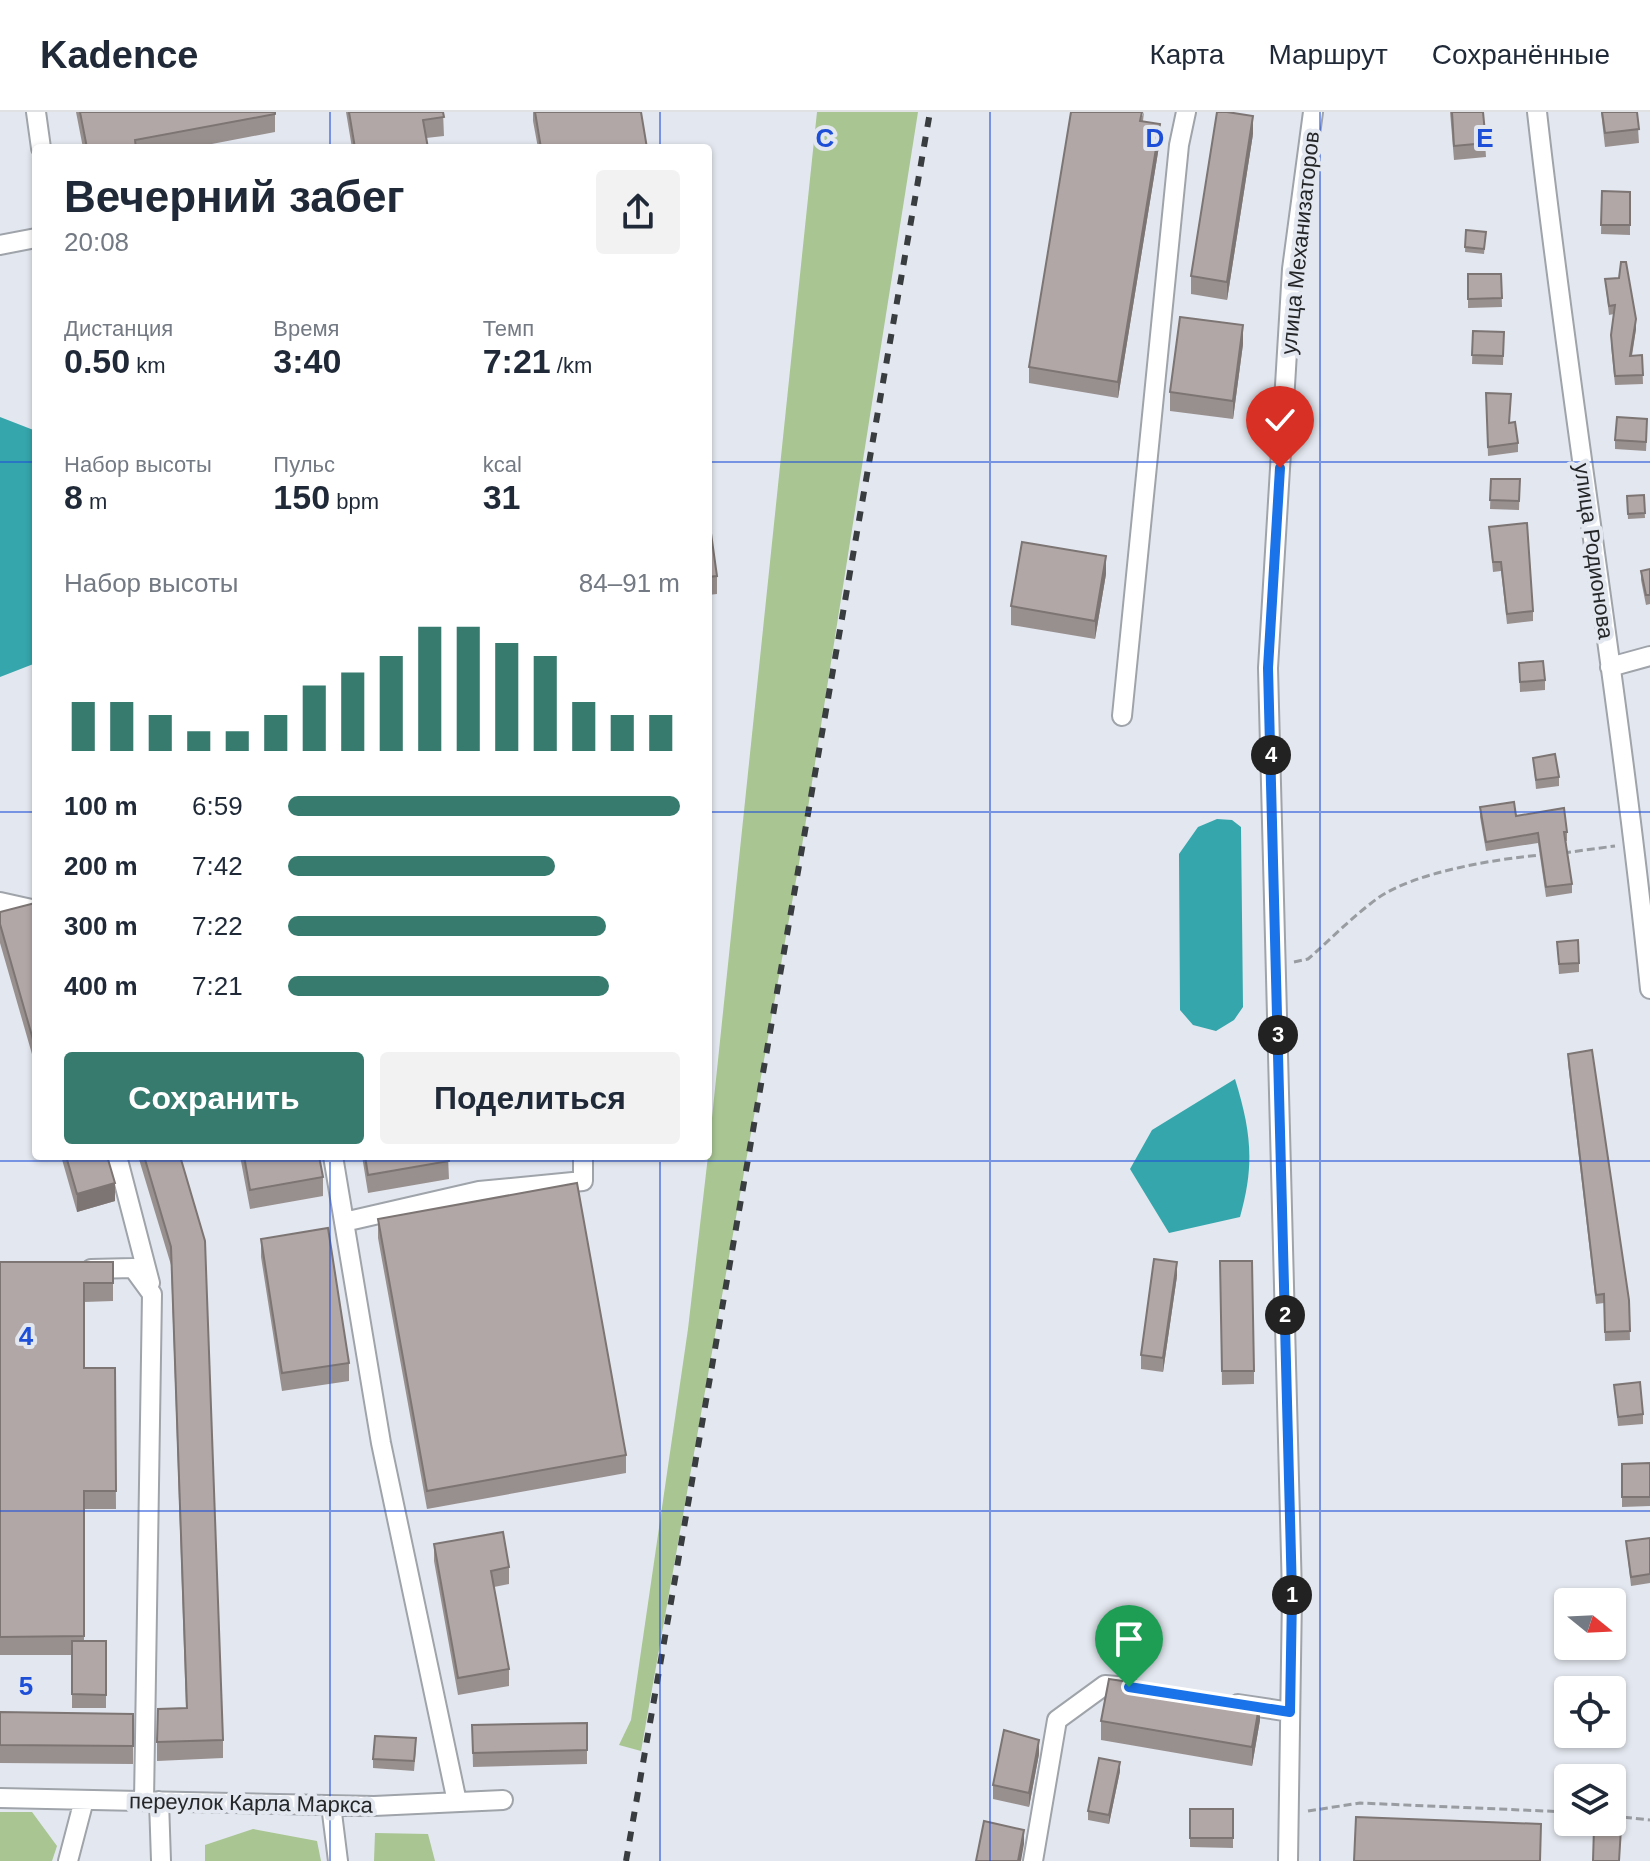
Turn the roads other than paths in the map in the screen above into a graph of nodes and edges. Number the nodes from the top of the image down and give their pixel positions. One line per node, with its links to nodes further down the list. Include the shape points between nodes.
1 (36, 112): 5 (street)
2 (1186, 112): 10 (street)
3 (1313, 112): 22 (street, улица Механизаторов, via 1292,269 1268,668 1292,1595)
4 (1537, 112): 9 (street, улица Родионова)
5 (40, 144)
6 (32, 239): 7 (street)
7 (0, 245)
8 (1650, 656): 9 (street)
9 (1610, 667): 13 (street, улица Родионова)
10 (1122, 716)
11 (0, 902): 12 (street)
12 (32, 909)
13 (1650, 989)
14 (118, 1160): 19 (street)
15 (334, 1160): 17 (street)
16 (583, 1160): 17 (street, via 583,1181 479,1191)
17 (344, 1222): 27 (street, via 381,1443)
18 (74, 1270): 19 (street, via 133,1268)
19 (152, 1294): 26 (street, via 138,1721)
20 (1143, 1689): 32 (street, via 1105,1685 1057,1720)
21 (1217, 1701): 22 (street)
22 (1290, 1712): 33 (street, улица Механизаторов)
23 (0, 1798): 24 (street, переулок Карла Маркса)
24 (84, 1800): 26 (street, переулок Карла Маркса); 29 (street)
25 (503, 1800): 27 (street, переулок Карла Маркса)
26 (152, 1801): 28 (street, переулок Карла Маркса); 30 (street)
27 (457, 1802): 28 (street, переулок Карла Маркса)
28 (331, 1805): 31 (street)
29 (68, 1861)
30 (161, 1861)
31 (338, 1861)
32 (1033, 1861)
33 (1288, 1861)

